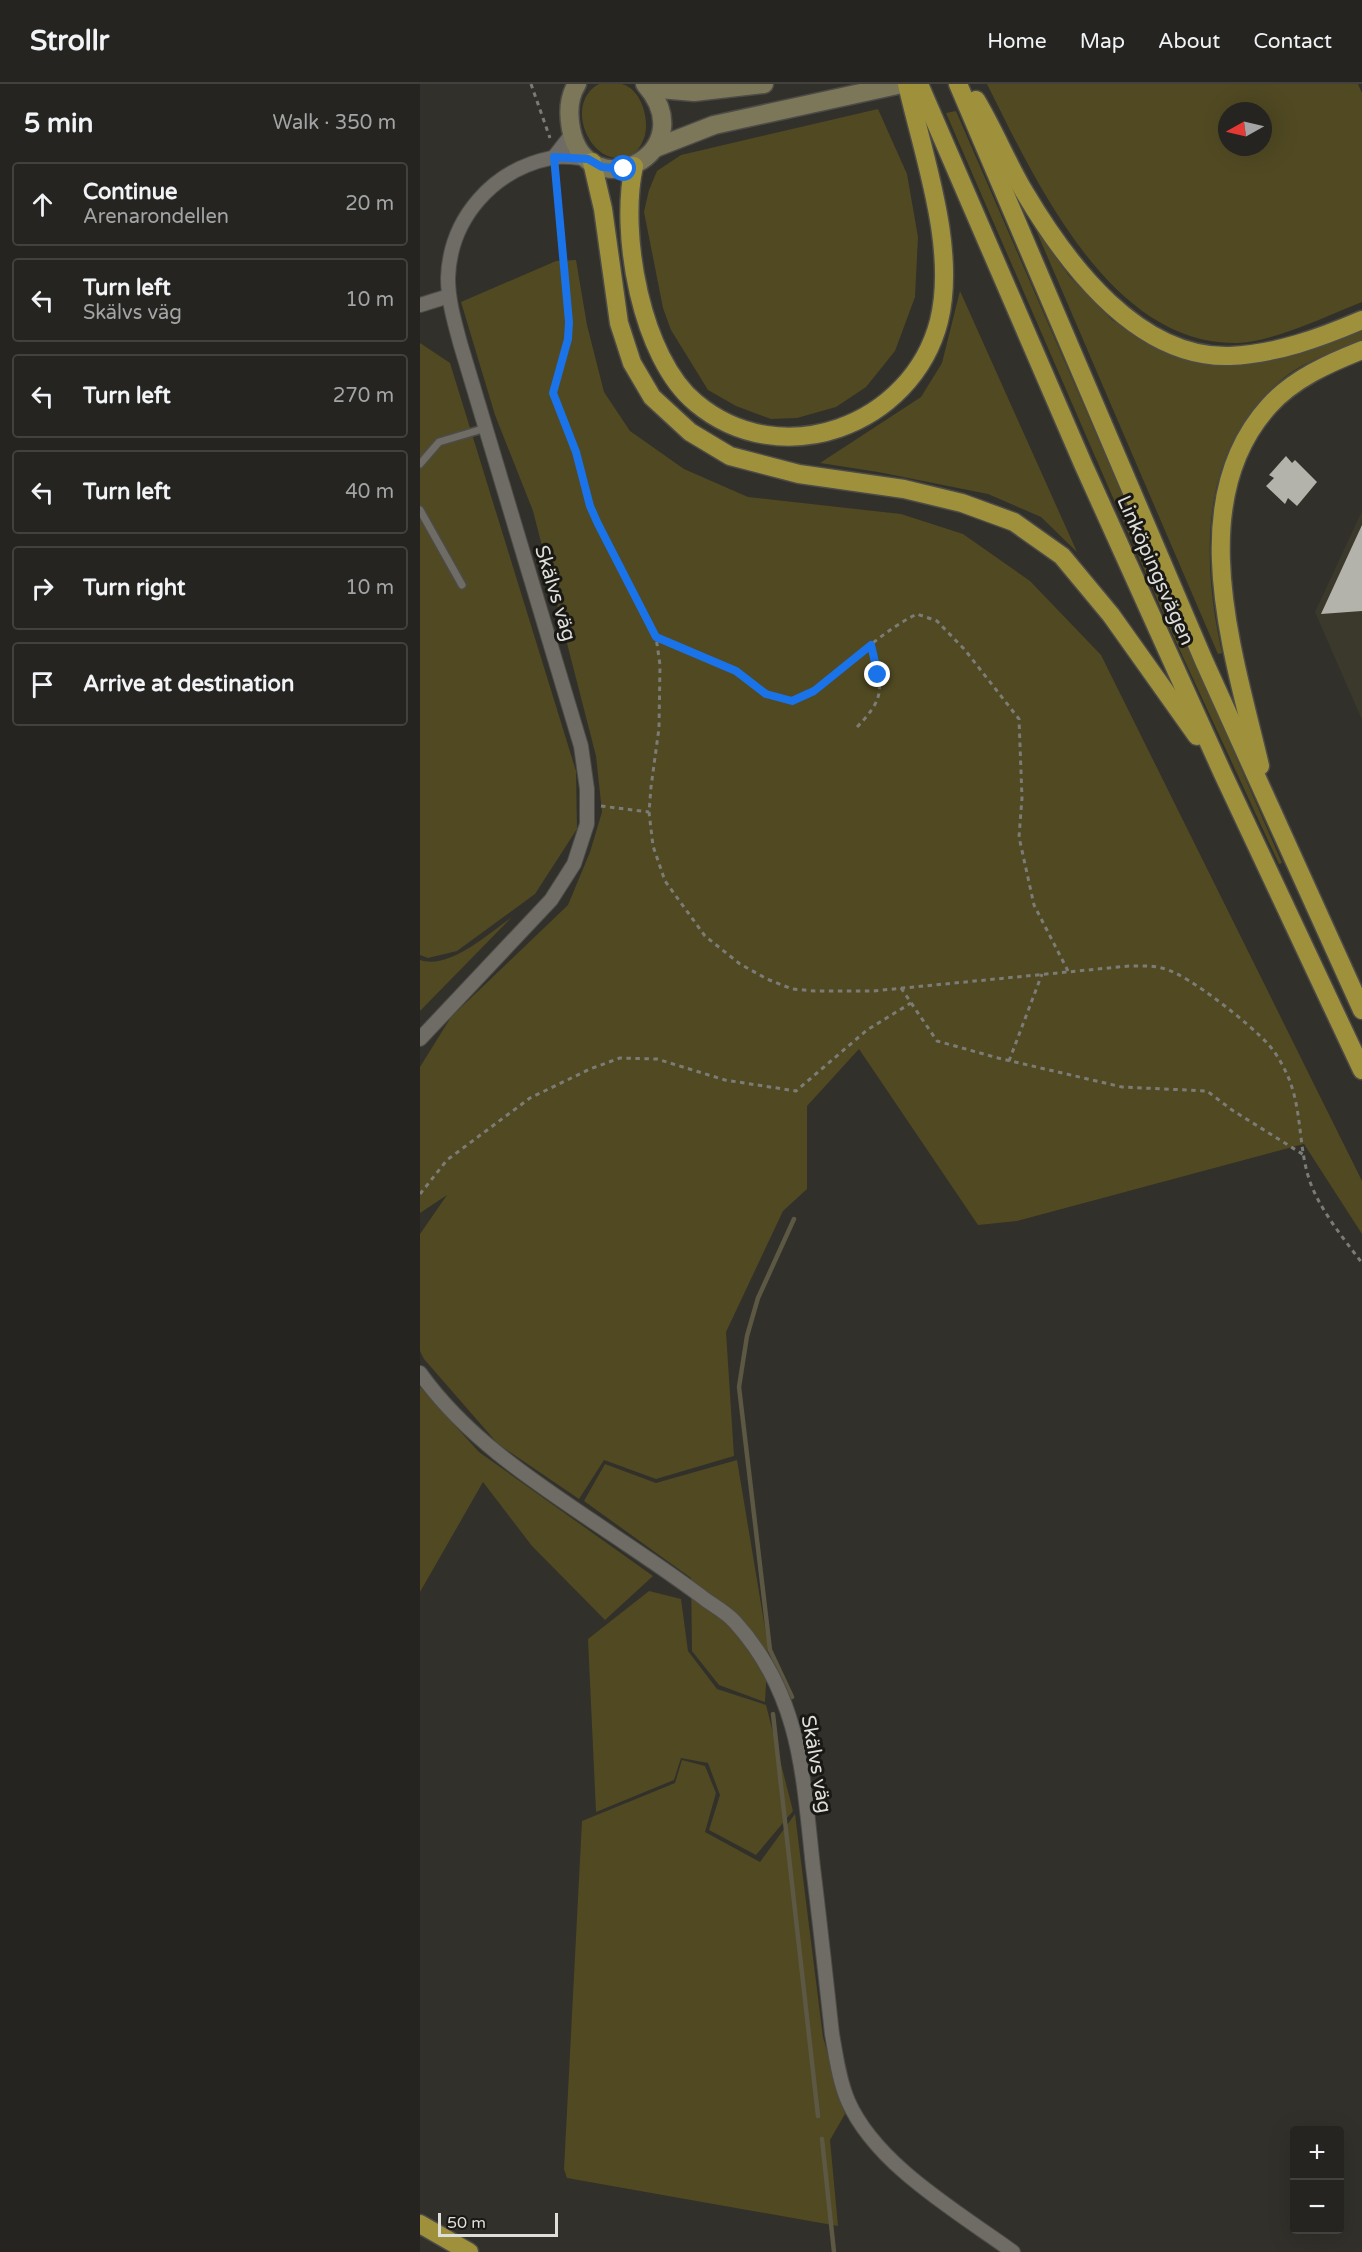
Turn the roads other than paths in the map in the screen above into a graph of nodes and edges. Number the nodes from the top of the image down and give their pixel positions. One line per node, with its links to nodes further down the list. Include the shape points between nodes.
1 (764, 84): 8 (main road, via 694,92)
2 (902, 84): 12 (main road, via 714,124)
3 (907, 84): 10 (highway)
4 (919, 84): 10 (highway, Linköpingsvägen)
5 (958, 84): 9 (highway, Linköpingsvägen)
6 (968, 84): 9 (highway)
7 (573, 86): 11 (main road, via 569,115)
8 (647, 86): 12 (main road, via 661,115 661,136)
9 (974, 107): 18 (highway, via 1049,231 1093,286 1144,330 1197,352 1228,356 1287,348); 25 (highway, Linköpingsvägen, via 1204,661)
10 (924, 119): 15 (highway, via 943,247 939,321 924,357 889,401 868,416 819,434 766,435 739,427 696,403 680,387 655,346 636,276 628,206); 24 (highway, Linköpingsvägen)
11 (572, 134): 13 (street); 14 (main road)
12 (656, 148): 15 (main road)
13 (554, 157): 14 (street, Skälvs väg); 16 (street, Skälvs väg, via 506,175 480,197 457,234 450,259)
14 (590, 161): 15 (main road, via 613,169); 24 (highway, via 603,209 619,323 632,363 652,397 690,432 730,456 799,474 904,489 962,503 1014,522 1062,556 1111,615)
15 (634, 166)
16 (449, 296): 17 (street); 20 (street, Skälvs väg)
17 (420, 305)
18 (1362, 320)
19 (1362, 350): 25 (highway, via 1323,366 1269,405 1233,463 1225,501 1221,542 1226,612)
20 (486, 428): 21 (lane, via 439,442); 27 (street, Skälvs väg, via 581,746 587,824 574,864 551,900)
21 (420, 464)
22 (420, 510): 23 (lane)
23 (462, 585)
24 (1223, 774): 28 (highway, Linköpingsvägen)
25 (1269, 805): 26 (highway, Linköpingsvägen)
26 (1362, 1010)
27 (420, 1040)
28 (1362, 1071)
29 (420, 1373): 32 (street, Skälvs väg, via 441,1401 479,1438 734,1620 756,1649 791,1720 802,1766 832,2034 848,2102 883,2153)
30 (420, 2224): 31 (highway)
31 (469, 2252)
32 (1013, 2252)

